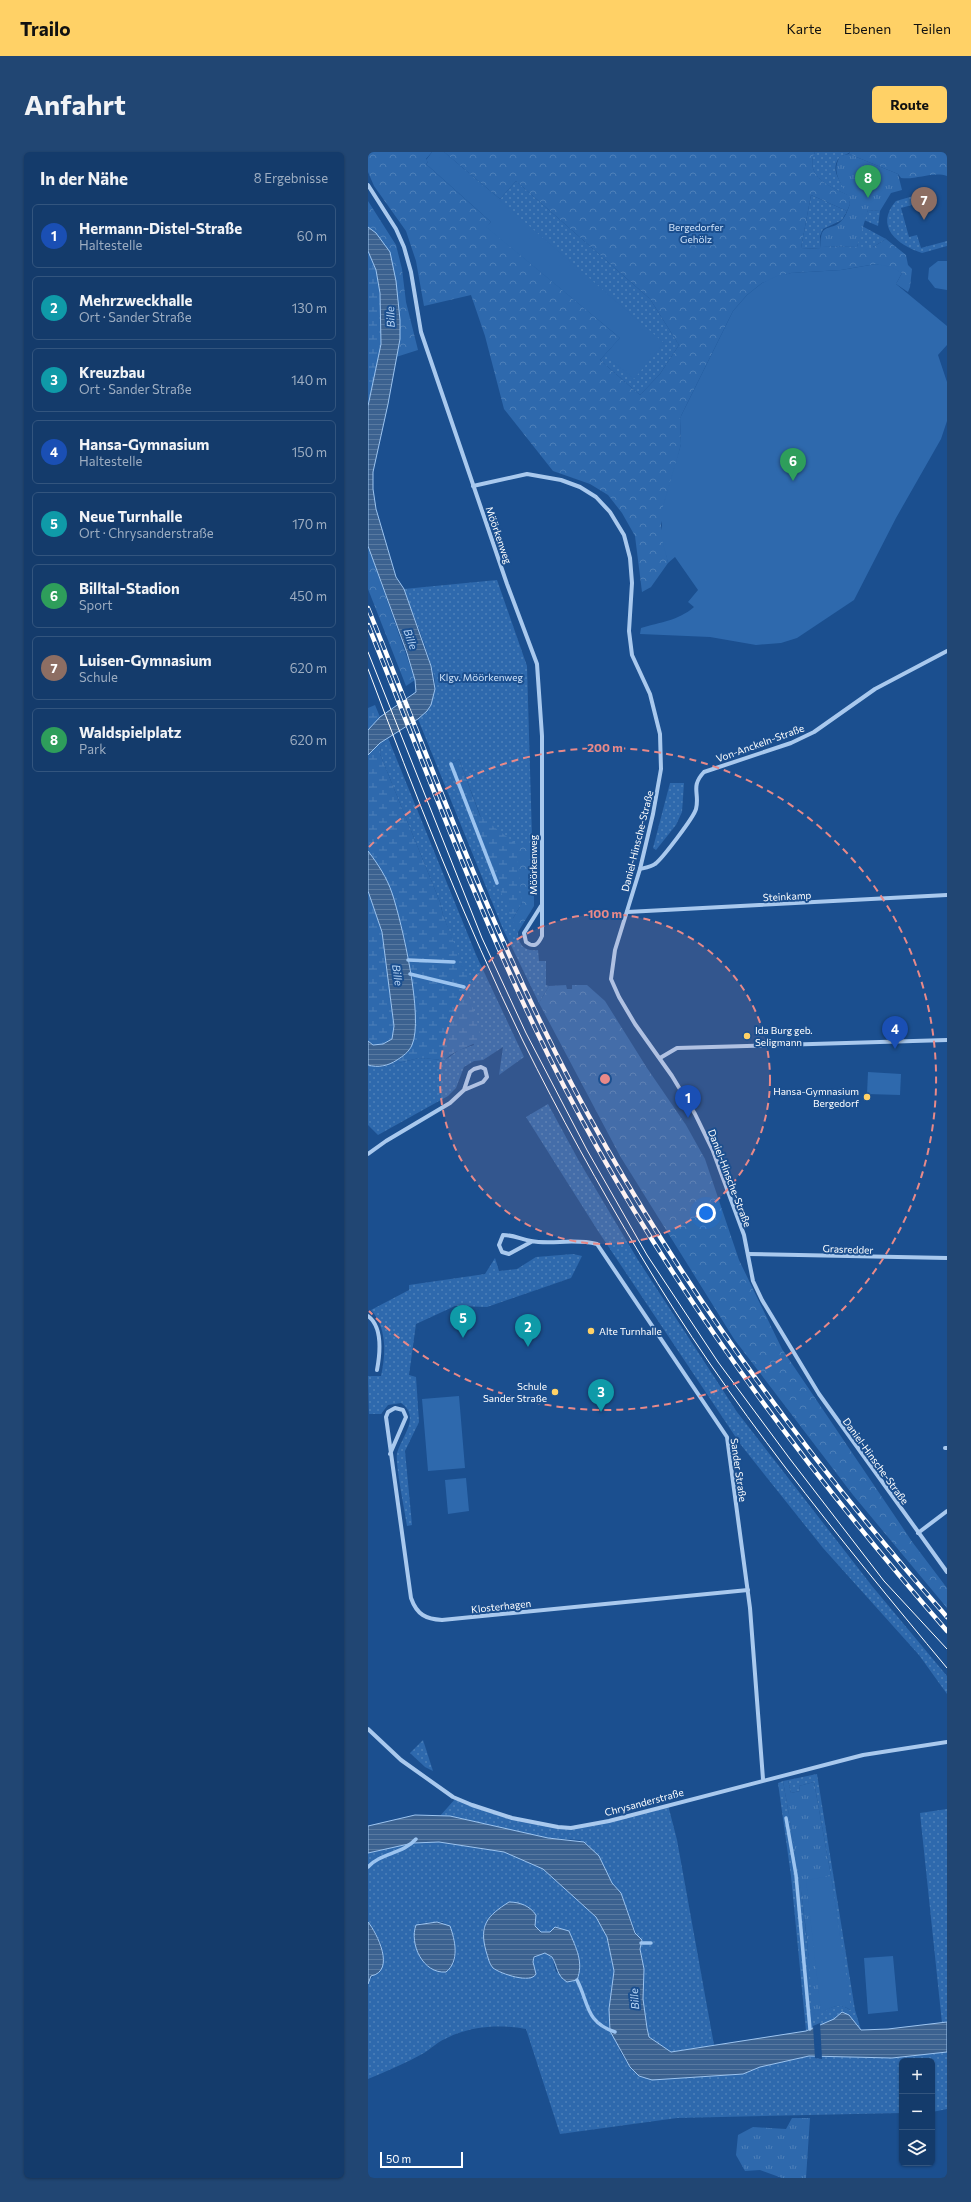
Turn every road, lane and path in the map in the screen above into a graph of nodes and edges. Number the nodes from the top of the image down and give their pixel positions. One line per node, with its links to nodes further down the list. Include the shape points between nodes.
1 (368, 184): 2 (street, Möörkenweg, via 404,247 411,272 420,332)
2 (473, 486): 4 (street, Daniel-Hinsche-Straße, via 527,474 560,480 580,487 596,497 610,512 624,534 630,558 632,583 632,655 650,694 660,734 661,769); 6 (street, Möörkenweg, via 537,664 542,736)
3 (947, 651): 4 (street, Von-Anckeln-Straße, via 875,689 814,732 791,743 704,772 697,778 696,808 692,818 654,865)
4 (640, 870): 7 (street, Daniel-Hinsche-Straße)
5 (947, 896): 7 (street, Steinkamp)
6 (541, 906): 6 (street, Möörkenweg, via 542,936 535,945 526,942 524,934)
7 (627, 912): 9 (street, Daniel-Hinsche-Straße, via 612,965 612,980 635,1024)
8 (947, 1040): 9 (street, via 678,1048)
9 (660, 1058): 13 (street, Daniel-Hinsche-Straße, via 695,1114 713,1151 744,1235)
10 (464, 1090): 10 (street, via 487,1078 485,1068 474,1068 470,1072); 11 (street, via 450,1103)
11 (368, 1154)
12 (531, 1242): 12 (street, Sander Straße, via 517,1236 504,1235 499,1245 502,1252 509,1254); 21 (street, Sander Straße, via 582,1240 597,1244 727,1437)
13 (748, 1254): 14 (street, Grasredder); 19 (street, Daniel-Hinsche-Straße, via 756,1289 819,1394)
14 (947, 1258)
15 (368, 1316): 16 (street, via 376,1325 379,1342 380,1357)
16 (377, 1370)
17 (390, 1454): 17 (street, Klosterhagen, via 386,1416 395,1408 403,1410 406,1418); 21 (street, Klosterhagen, via 411,1598 414,1607 429,1619 442,1620)
18 (947, 1512): 19 (street)
19 (918, 1533): 20 (street, Daniel-Hinsche-Straße)
20 (947, 1572)
21 (748, 1590): 24 (street, Sander Straße)
22 (368, 1730): 24 (street, Chrysanderstraße, via 401,1760 453,1797 512,1818 558,1827 571,1828 609,1821)
23 (947, 1742): 24 (street, Chrysanderstraße, via 863,1755)
24 (763, 1779)

